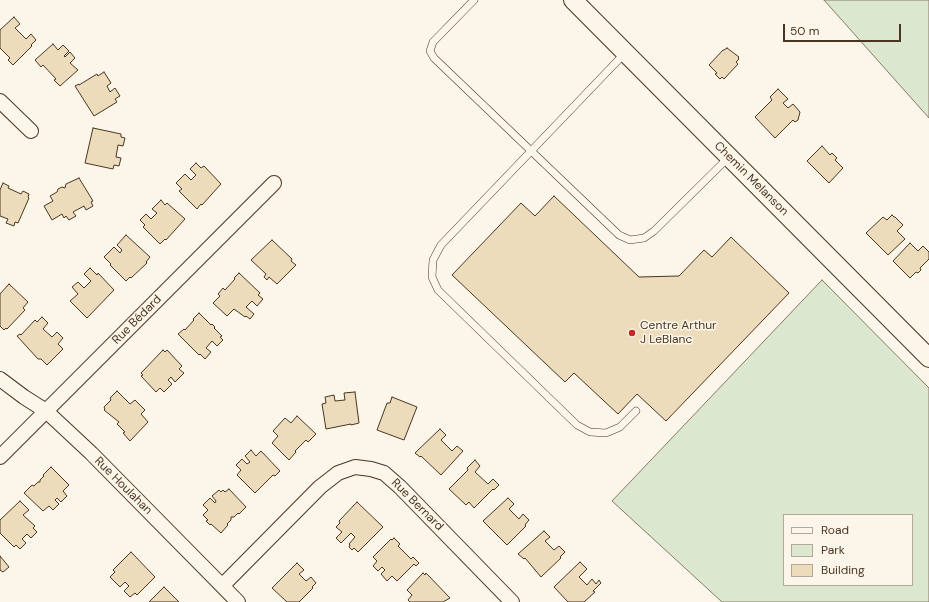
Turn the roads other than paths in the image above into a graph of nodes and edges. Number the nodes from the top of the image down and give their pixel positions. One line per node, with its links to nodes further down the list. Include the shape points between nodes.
1 (474, 0): 6 (lane, via 433,42 430,51 434,58)
2 (573, 0): 3 (street, Chemin Melanson)
3 (625, 53): 6 (lane); 7 (street, Chemin Melanson)
4 (0, 101): 5 (street)
5 (31, 131)
6 (531, 150): 7 (lane, via 619,235 630,240 644,238 654,231); 12 (lane, via 441,245 433,260 432,277 438,290 577,425 590,432 606,433 620,427)
7 (729, 157): 9 (street, Chemin Melanson)
8 (274, 183): 11 (street, Rue Bédard)
9 (929, 358)
10 (0, 379): 11 (street, Rue Houlahan)
11 (46, 411): 13 (street, Rue Bédard); 14 (street, Rue Houlahan)
12 (636, 411)
13 (0, 457)
14 (223, 585): 15 (street, Rue Houlahan); 16 (street, Rue Bernard, via 320,487 338,473 355,467 384,473 400,486)
15 (238, 602)
16 (512, 602)

